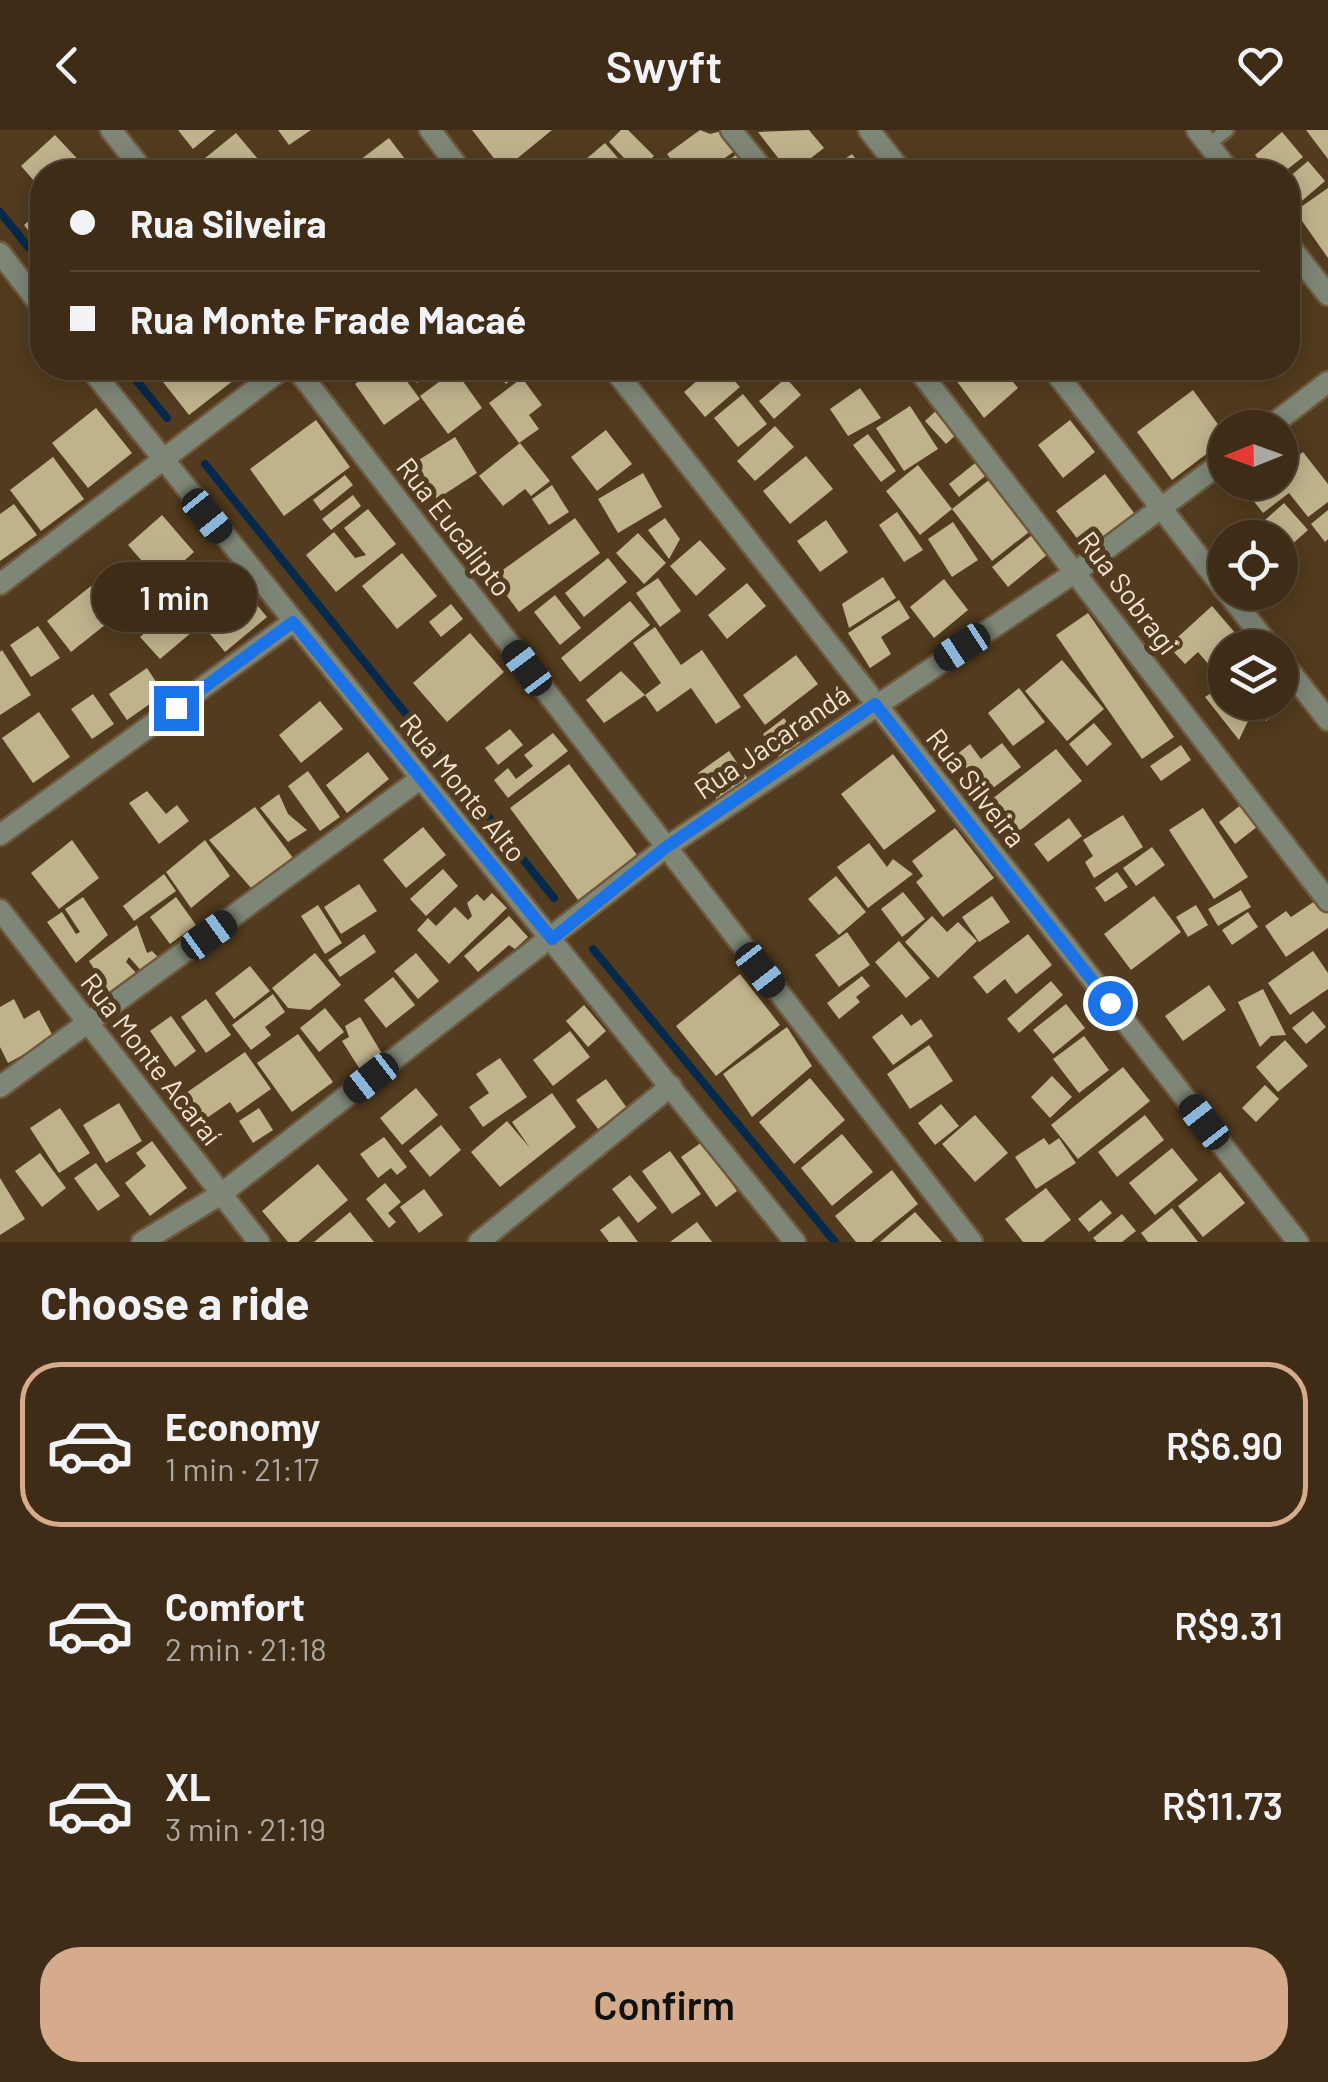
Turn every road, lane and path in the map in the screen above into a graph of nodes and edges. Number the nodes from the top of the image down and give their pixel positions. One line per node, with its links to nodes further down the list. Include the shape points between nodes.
1 (112, 130): 7 (street)
2 (430, 130): 8 (street)
3 (732, 130): 9 (street)
4 (869, 130): 10 (street)
5 (1227, 130): 6 (lane)
6 (1202, 137): 11 (street)
7 (135, 160)
8 (453, 160)
9 (756, 160)
10 (893, 160)
11 (1220, 160)
12 (0, 253): 14 (street)
13 (1300, 260): 15 (street)
14 (30, 292)
15 (1328, 296)
16 (99, 380): 24 (street, Rua Monte Alto)
17 (268, 380): 24 (street)
18 (305, 380): 38 (street, Rua Eucalipto)
19 (623, 380): 34 (street, Rua Silveira)
20 (927, 380): 28 (street, Rua Sobragi)
21 (1061, 380): 26 (street)
22 (1328, 382): 23 (street)
23 (1291, 410)
24 (164, 462): 29 (street); 31 (street, Rua Monte Alto)
25 (1208, 473): 26 (street, Rua Jacarandá)
26 (1161, 509): 27 (street); 28 (street, Rua Jacarandá)
27 (1208, 568)
28 (1077, 571): 34 (street, Rua Jacarandá); 39 (street, Rua Sobragi)
29 (0, 584)
30 (1241, 610): 32 (street)
31 (293, 622): 36 (street, Rua Monte Alto); 37 (street)
32 (1257, 630)
33 (1298, 682): 35 (street)
34 (875, 704): 38 (street, Rua Jacarandá); 51 (street, Rua Silveira)
35 (1328, 720)
36 (420, 779): 41 (street, Rua Monte Alto); 42 (street)
37 (0, 836)
38 (665, 848): 41 (street, Rua Jacarandá); 50 (street, Rua Eucalipto)
39 (1328, 901)
40 (0, 910): 42 (street, Rua Monte Acaraí)
41 (552, 939): 43 (street, Rua Monte Alto); 45 (street, Rua Jacarandá)
42 (89, 1024): 44 (street); 45 (street, Rua Monte Acaraí)
43 (671, 1086): 48 (street); 49 (street, Rua Monte Alto)
44 (0, 1087)
45 (221, 1194): 46 (street, Rua Jacarandá); 47 (street, Rua Monte Acaraí)
46 (142, 1242)
47 (258, 1242)
48 (479, 1242)
49 (795, 1242)
50 (972, 1242)
51 (1298, 1242)

